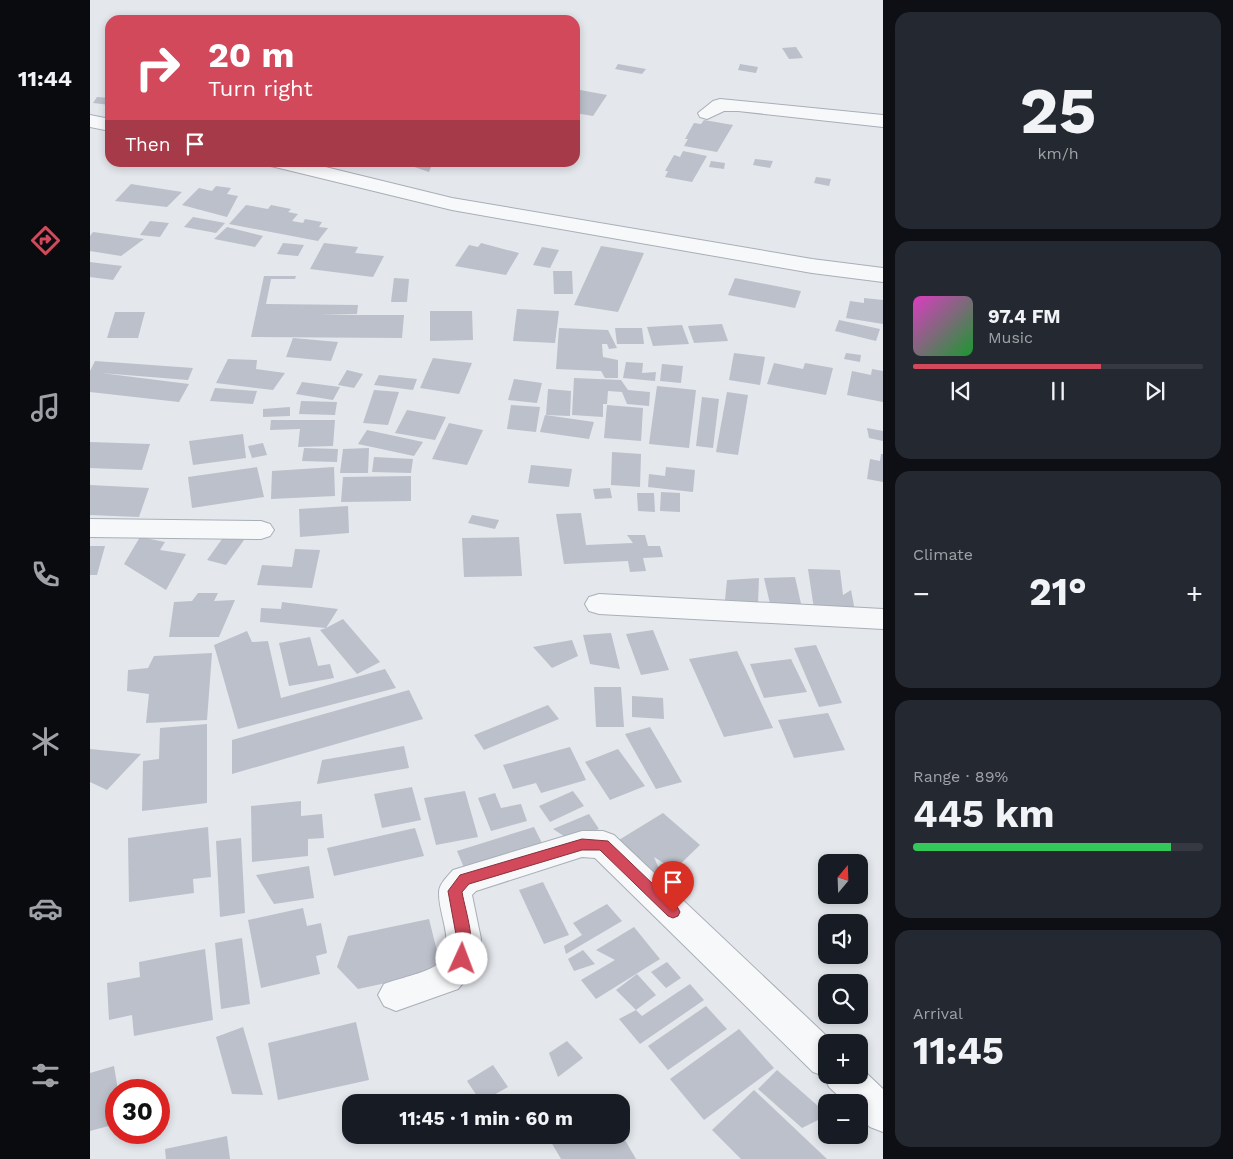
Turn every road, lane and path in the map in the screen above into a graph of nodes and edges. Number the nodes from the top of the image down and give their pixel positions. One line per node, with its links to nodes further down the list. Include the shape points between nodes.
1 (707, 113): 3 (street, via 720,105 738,105)
2 (90, 121): 4 (street)
3 (883, 121)
4 (105, 124)
5 (299, 167): 6 (street, via 452,204)
6 (883, 275)
7 (90, 528): 8 (street)
8 (262, 530)
9 (599, 604): 10 (street)
10 (883, 619)
11 (396, 995): 12 (street, via 446,978 462,959 464,940 455,891 465,880 582,844 603,845)
12 (818, 1052)
13 (851, 1084): 14 (street)
14 (883, 1114)

